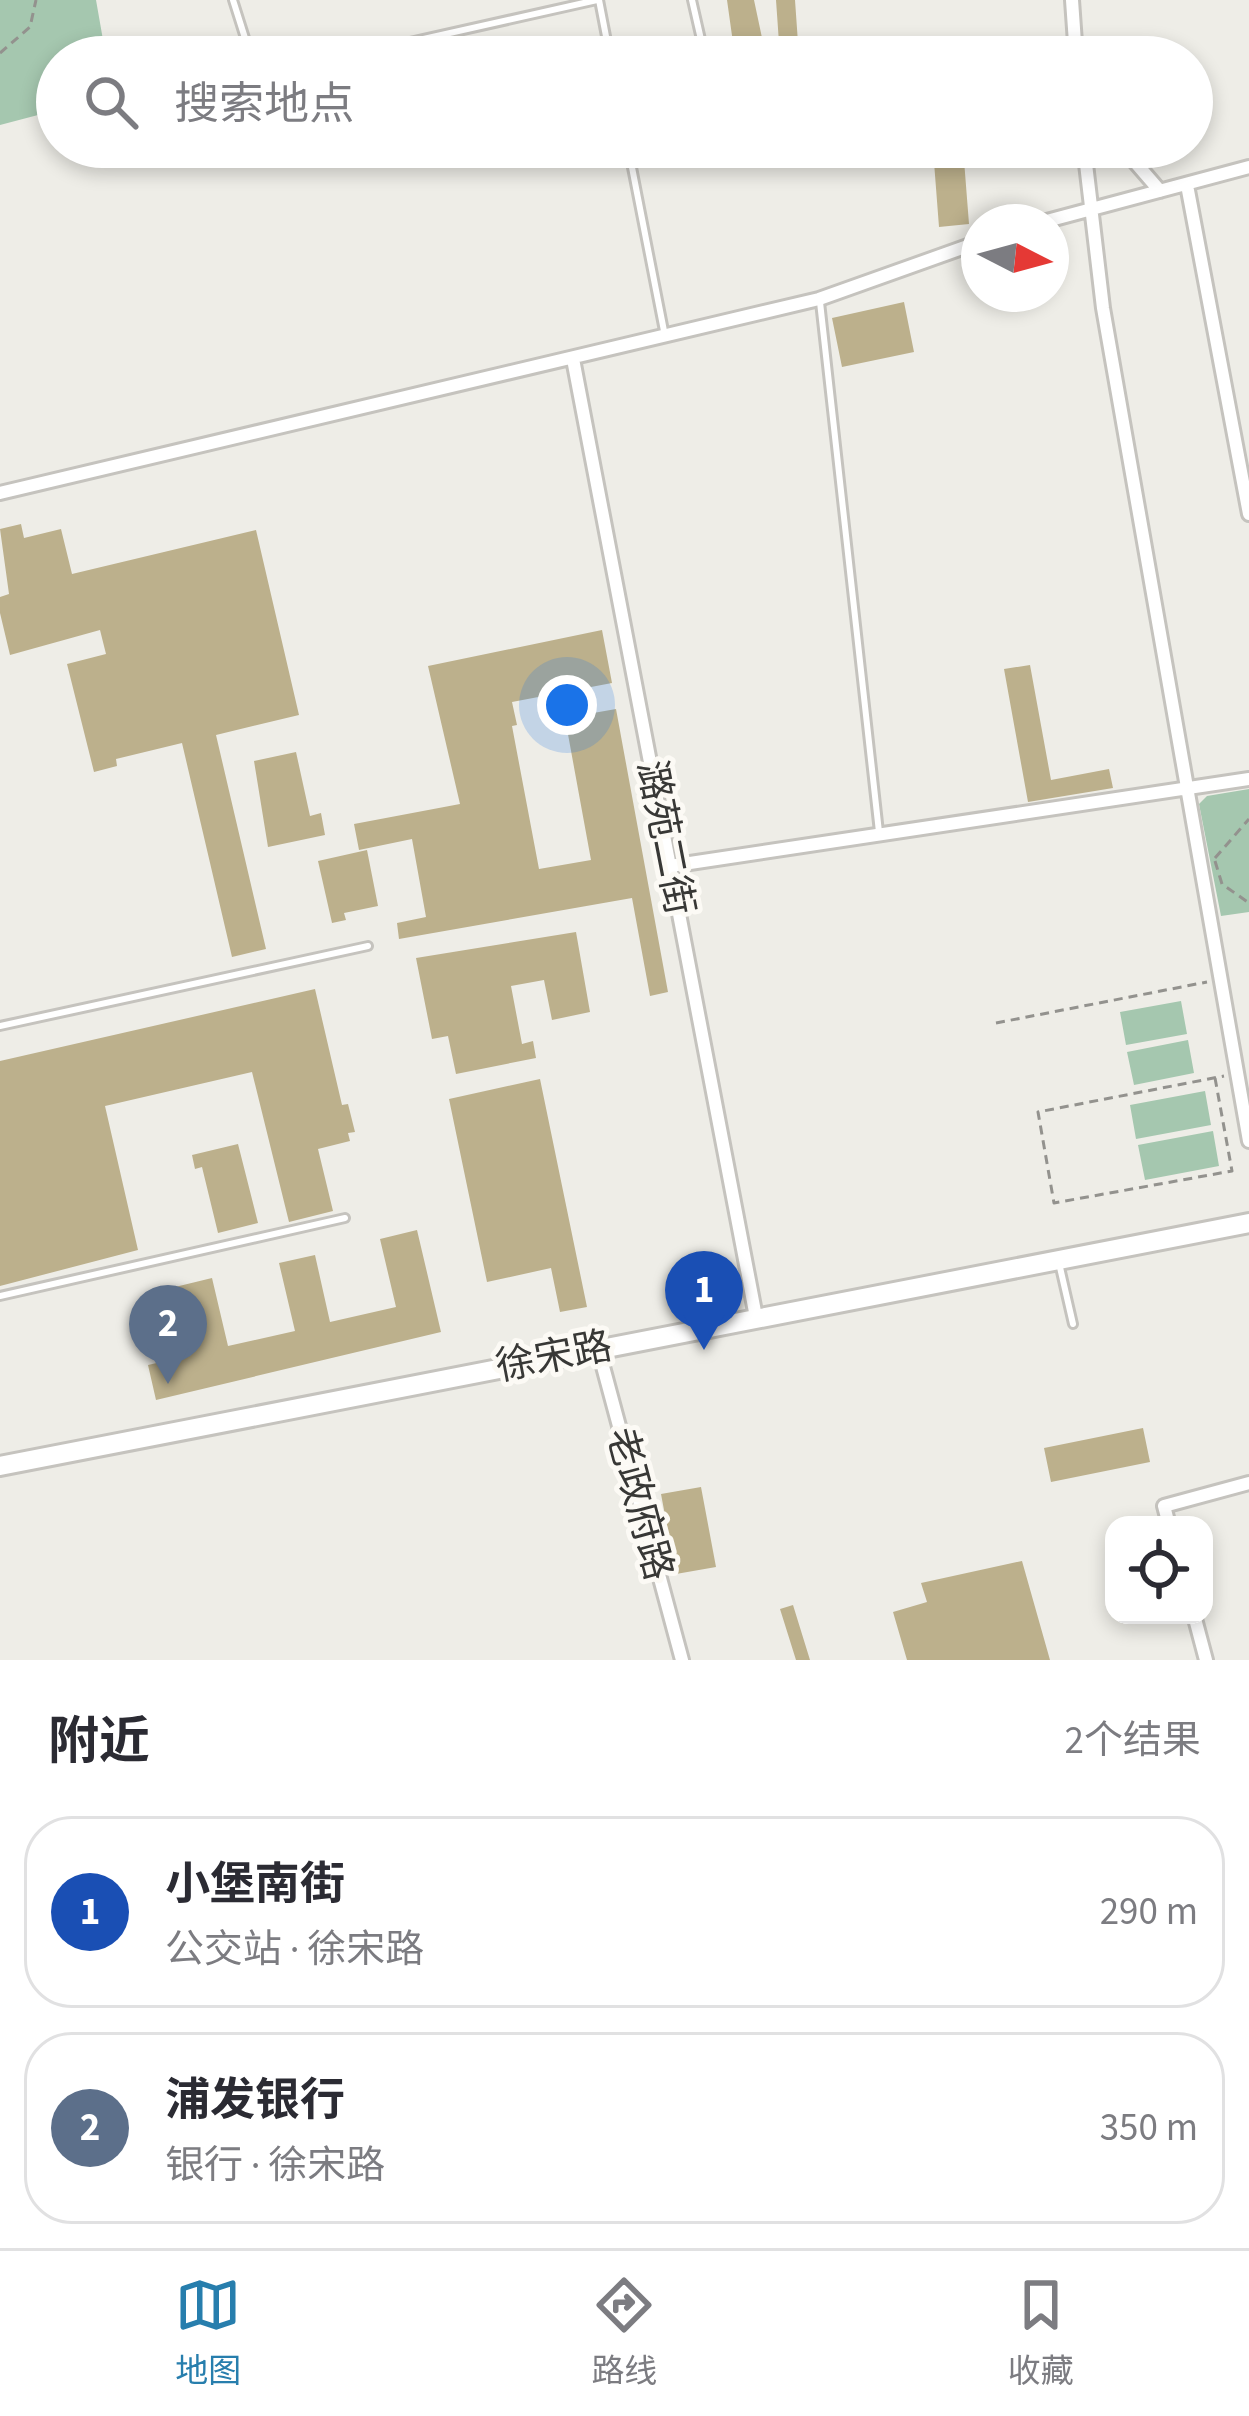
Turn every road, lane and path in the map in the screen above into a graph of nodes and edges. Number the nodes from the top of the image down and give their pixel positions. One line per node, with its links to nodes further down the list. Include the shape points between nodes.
1 (36, 0): 11 (path, via 30,28)
2 (233, 0): 6 (lane)
3 (598, 0): 7 (lane); 8 (lane)
4 (692, 0): 9 (lane)
5 (1072, 0): 10 (street)
6 (244, 36)
7 (437, 36)
8 (606, 36)
9 (700, 36)
10 (1075, 36)
11 (0, 53)
12 (1249, 167): 16 (street)
13 (632, 168): 22 (lane)
14 (1086, 168): 18 (street)
15 (1140, 168): 17 (street)
16 (1187, 185): 17 (street); 25 (street)
17 (1160, 191): 18 (street)
18 (1089, 208): 19 (street); 27 (street)
19 (1069, 214)
20 (961, 248): 21 (street)
21 (819, 298): 22 (street); 29 (lane)
22 (665, 336): 23 (street)
23 (573, 358): 24 (street); 31 (street, 潞苑二街)
24 (0, 493)
25 (1249, 514)
26 (1249, 779): 27 (street)
27 (1187, 788): 29 (street); 32 (street)
28 (1249, 819): 30 (path)
29 (880, 836): 31 (street)
30 (1214, 859): 32 (path); 33 (path, via 1222,884)
31 (670, 866): 45 (street, 潞苑二街)
32 (1201, 871): 35 (street)
33 (1249, 902)
34 (368, 946): 37 (lane)
35 (1220, 979): 36 (path); 38 (street)
36 (996, 1023)
37 (0, 1026)
38 (1237, 1073): 39 (path); 40 (street)
39 (1215, 1078): 39 (path, via 1038,1112 1054,1203 1232,1171)
40 (1249, 1141)
41 (345, 1218): 44 (lane)
42 (1249, 1223): 43 (street, 徐宋路)
43 (1058, 1259): 45 (street, 徐宋路); 46 (lane)
44 (0, 1296)
45 (756, 1317): 47 (street, 徐宋路)
46 (1073, 1324)
47 (598, 1348): 48 (street, 徐宋路); 52 (street, 老政府路)
48 (0, 1466)
49 (1249, 1483): 50 (street, via 1164,1506)
50 (1167, 1516)
51 (1196, 1624): 53 (street)
52 (682, 1660)
53 (1206, 1660)

